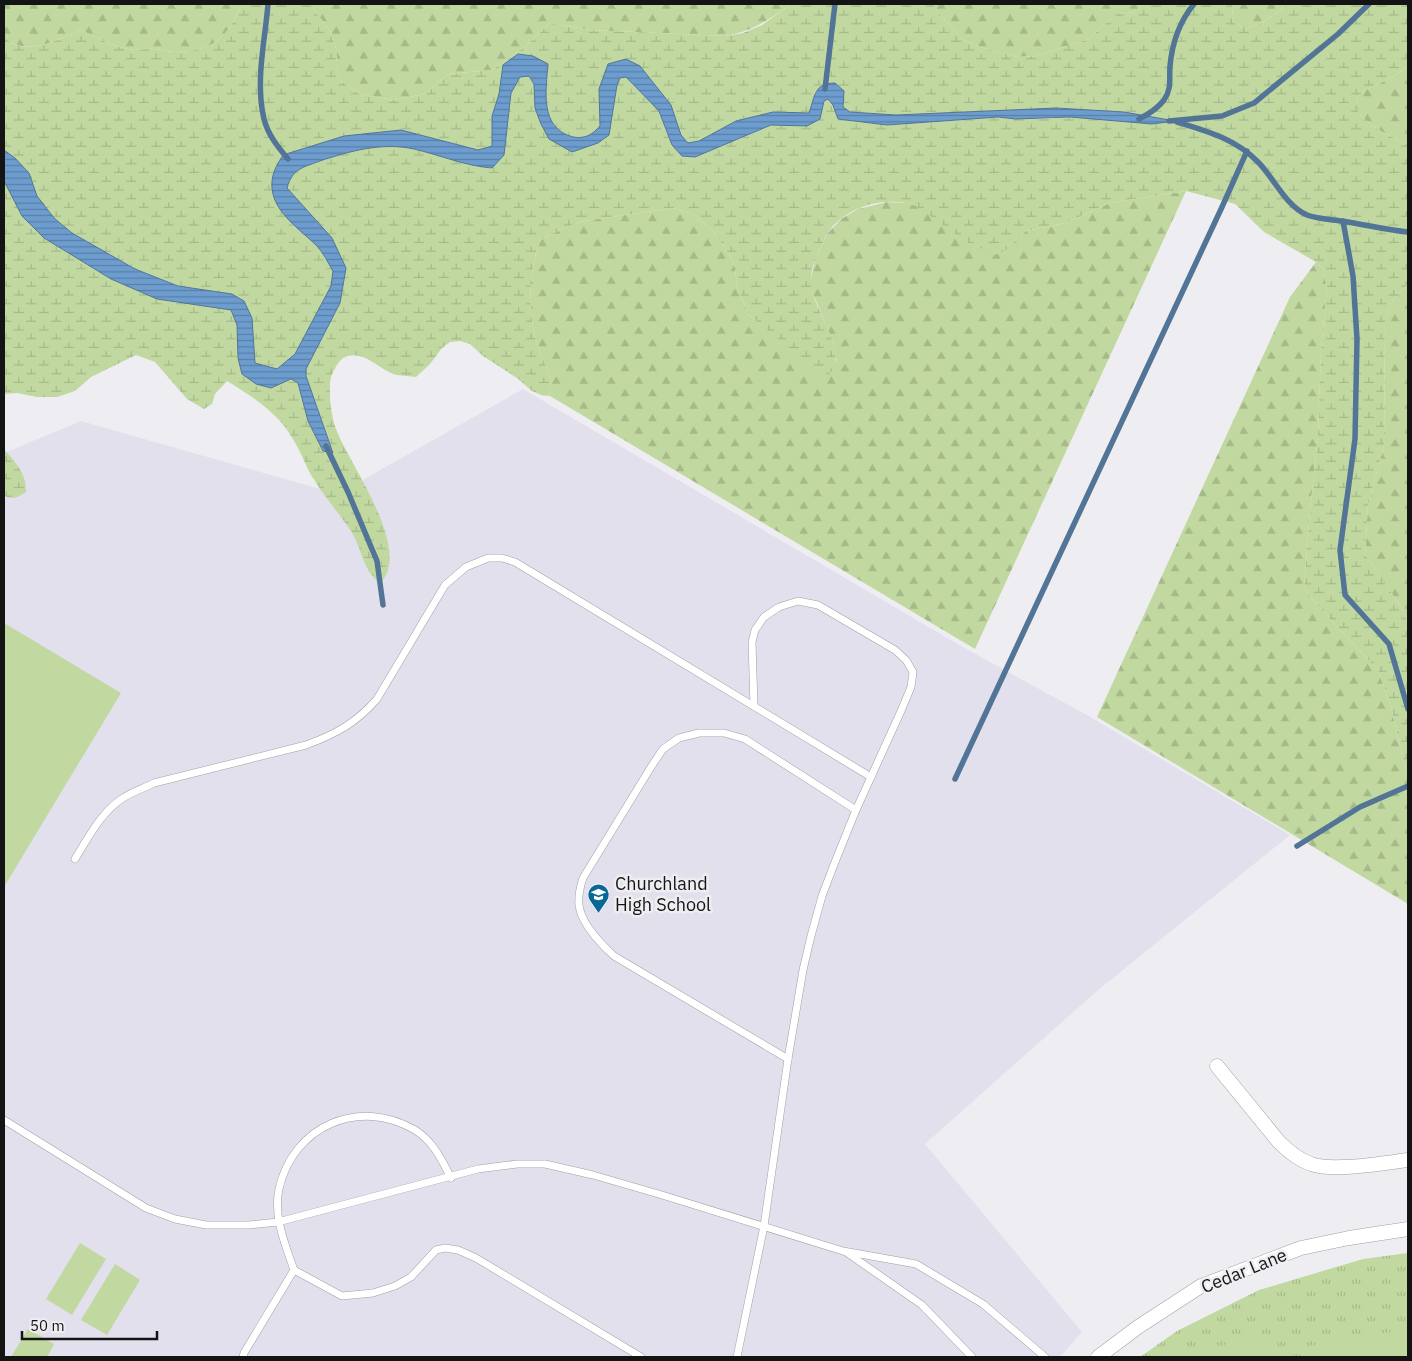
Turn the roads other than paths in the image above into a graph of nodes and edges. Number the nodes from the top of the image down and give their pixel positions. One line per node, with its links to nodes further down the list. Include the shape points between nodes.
1 (754, 706): 2 (lane); 2 (lane, via 752,642 755,630 764,617 779,607 798,601 818,605 895,650 913,672 910,687); 4 (lane, via 515,562 488,558 466,567 445,585 377,699 363,715 328,737 306,745 154,783 134,792 109,809)
2 (871, 777): 3 (lane)
3 (856, 810): 5 (lane, via 825,887 811,936); 5 (lane, via 745,739 724,733 699,733 679,738 664,749 651,767 583,878 579,892 579,907 586,921 598,942 614,956)
4 (75, 859)
5 (788, 1058): 11 (lane)
6 (1217, 1066): 8 (street, via 1288,1152 1312,1165 1339,1167)
7 (4, 1120): 10 (lane, via 146,1208 175,1219 206,1225)
8 (1408, 1160)
9 (451, 1178): 10 (lane); 10 (lane, via 438,1151 416,1130 389,1118 359,1115 330,1122 306,1138 287,1162 278,1190); 11 (lane, via 478,1169 545,1164)
10 (278, 1222): 14 (lane)
11 (764, 1226): 13 (lane); 17 (lane)
12 (1408, 1229): 20 (street, Cedar Lane, via 1301,1248 1201,1286)
13 (843, 1251): 18 (lane, via 922,1306); 19 (lane, via 916,1264 983,1304)
14 (294, 1270): 15 (lane); 16 (lane, via 342,1296 373,1293 411,1277 436,1250 458,1250)
15 (244, 1357)
16 (641, 1357)
17 (737, 1357)
18 (972, 1357)
19 (1045, 1357)
20 (1098, 1357)

